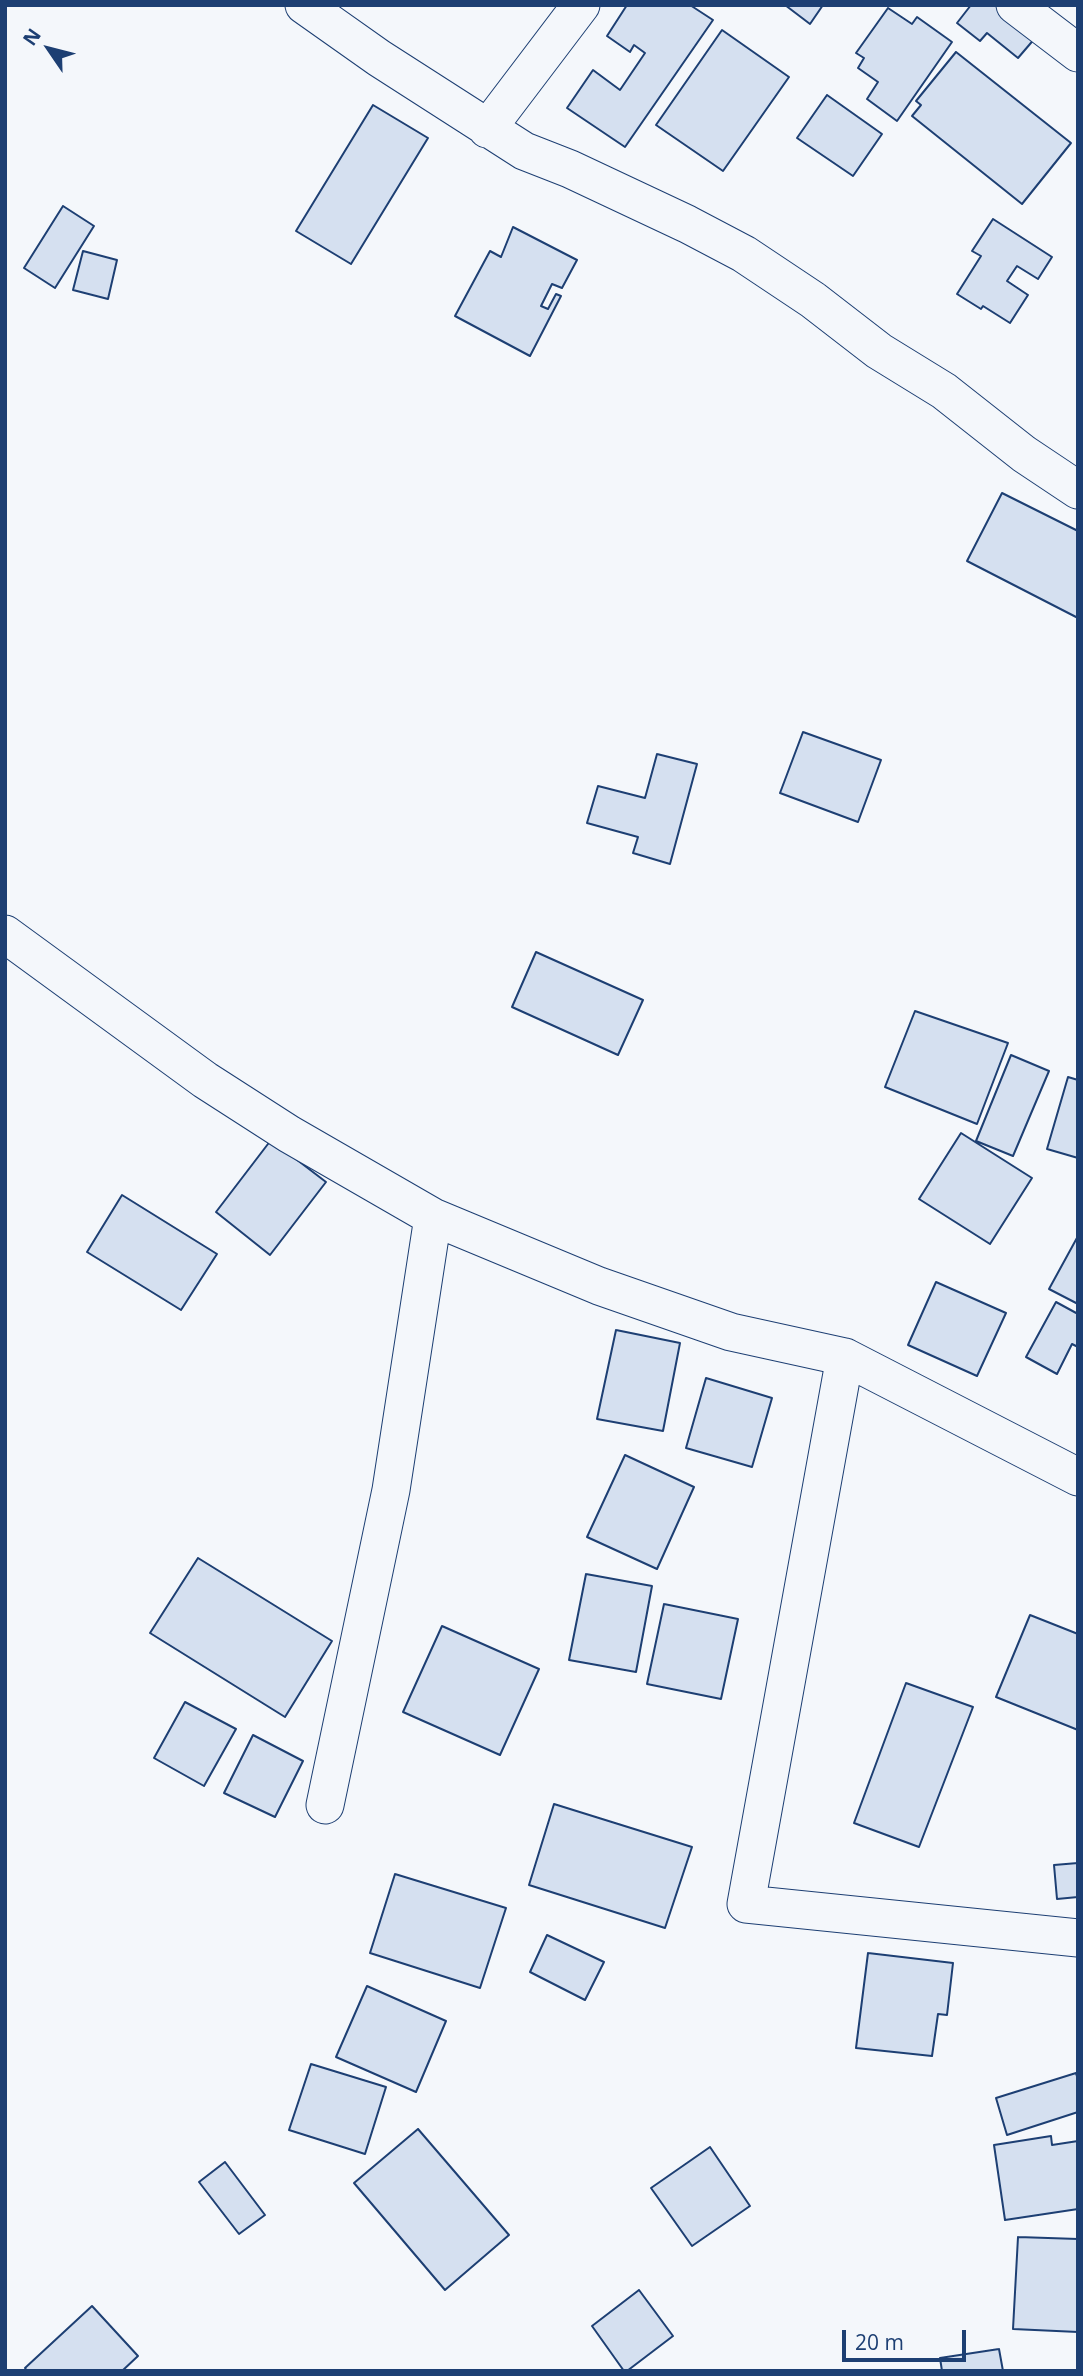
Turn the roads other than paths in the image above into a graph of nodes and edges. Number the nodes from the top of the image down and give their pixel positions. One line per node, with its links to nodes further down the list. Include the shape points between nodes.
1 (304, 5): 5 (street)
2 (581, 5): 5 (street)
3 (1016, 5): 4 (street)
4 (1078, 53)
5 (487, 129): 6 (street, via 524,151 744,254 879,351 944,391)
6 (1078, 490)
7 (5, 934): 8 (street, via 205,1080)
8 (433, 1217): 9 (street, via 598,1286 731,1332); 11 (street, via 391,1490)
9 (845, 1357): 10 (street); 12 (street, via 746,1904)
10 (1078, 1477)
11 (325, 1805)
12 (1078, 1938)

